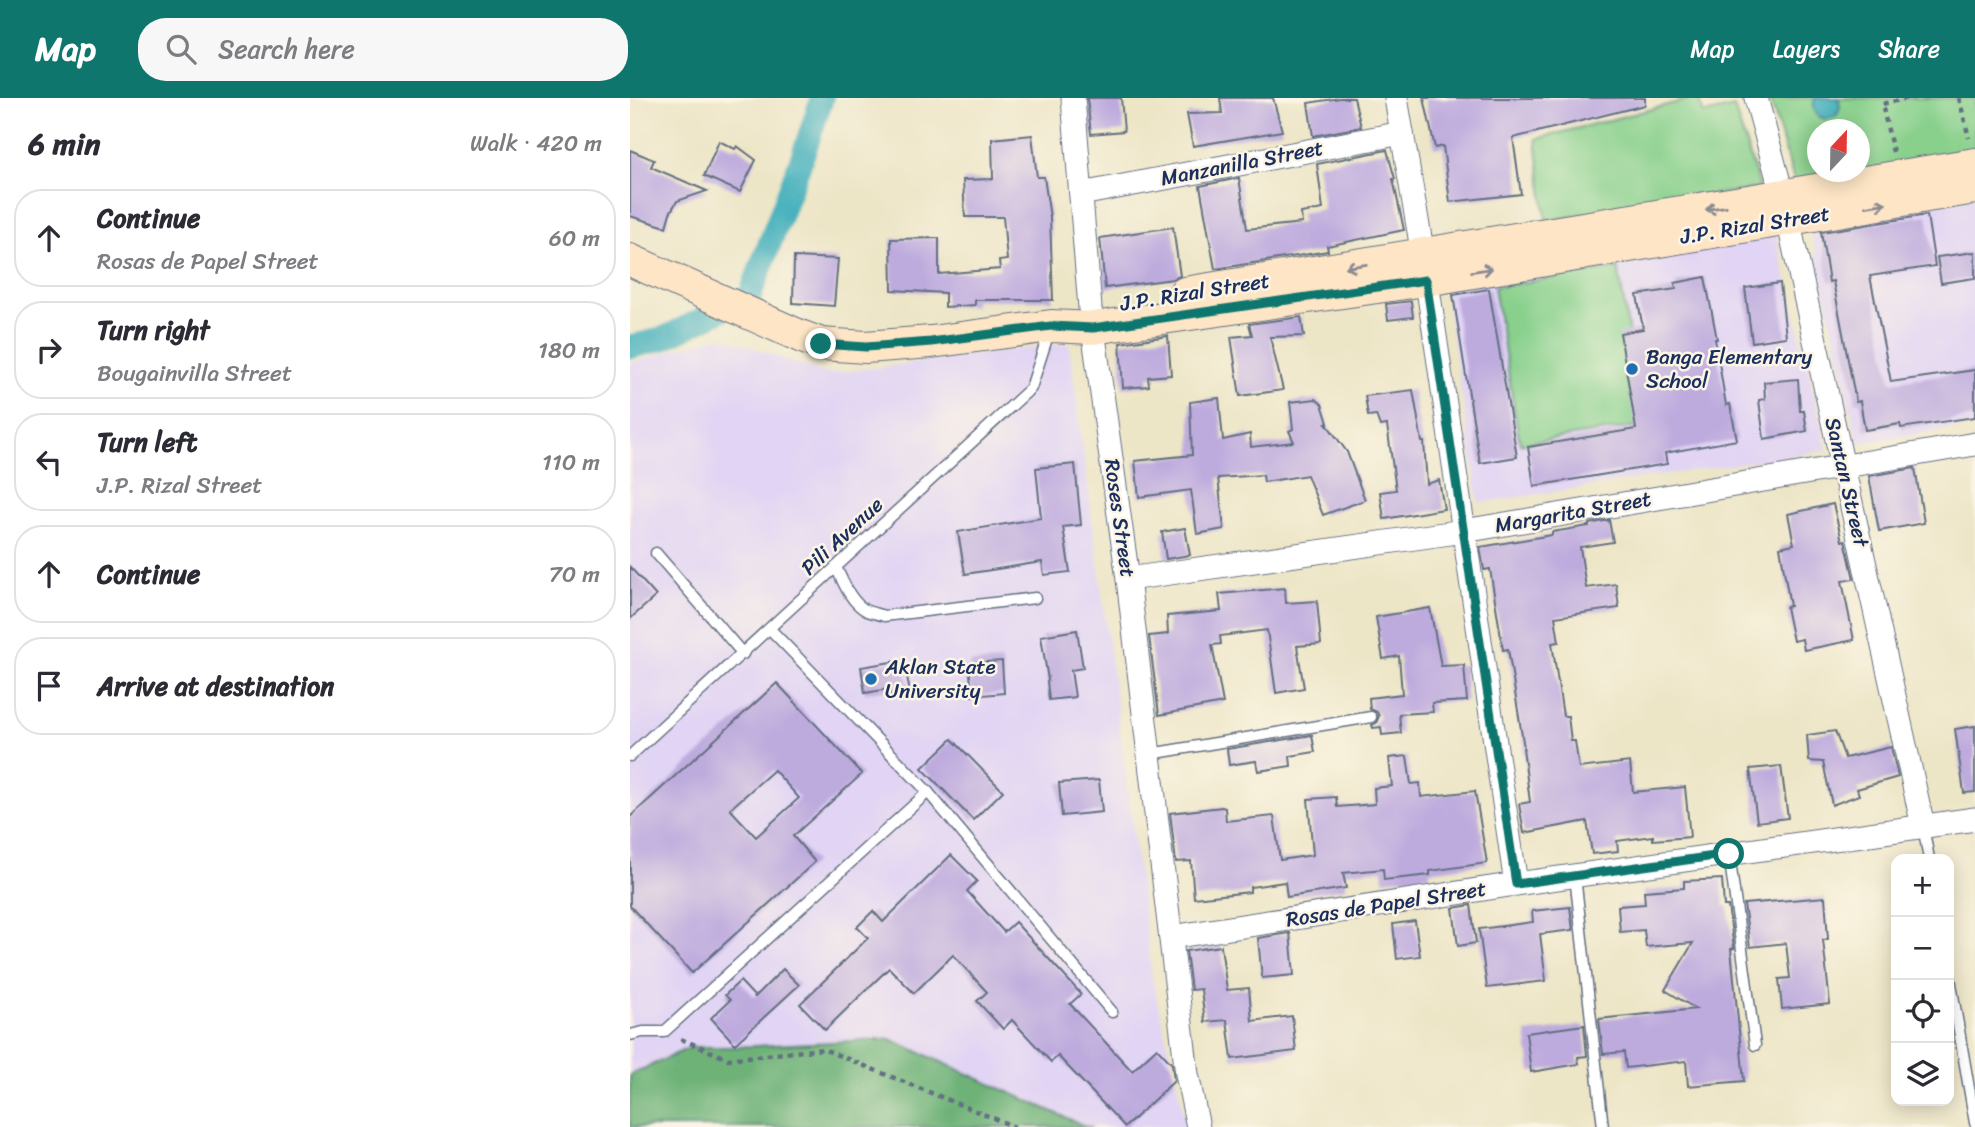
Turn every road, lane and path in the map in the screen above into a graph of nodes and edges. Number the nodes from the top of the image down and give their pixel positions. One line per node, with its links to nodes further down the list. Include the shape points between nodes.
1 (1073, 98): 10 (street, Roses Street)
2 (1396, 98): 6 (street)
3 (1756, 98): 11 (street, Santan Street)
4 (1909, 98): 8 (path, via 1882,104)
5 (1959, 98): 7 (path)
6 (1402, 133): 10 (street, Manzanilla Street); 13 (street)
7 (1972, 152): 11 (main road, J.P. Rizal Street)
8 (1893, 153)
9 (1975, 188): 11 (main road, J.P. Rizal Street, one-way to 9)
10 (1081, 194): 14 (street, Roses Street)
11 (1786, 208): 13 (main road, J.P. Rizal Street); 17 (street, Santan Street)
12 (630, 260): 15 (main road, J.P. Rizal Street, via 821,344 866,347 931,342)
13 (1425, 267): 14 (main road, J.P. Rizal Street); 18 (street)
14 (1091, 318): 15 (main road, J.P. Rizal Street); 21 (street, Roses Street)
15 (1051, 326): 20 (lane, Pili Avenue, via 1031,388)
16 (1975, 444): 17 (street, Margarita Street)
17 (1843, 467): 18 (street, Margarita Street); 30 (street, Santan Street)
18 (1464, 531): 21 (street, Margarita Street); 34 (street)
19 (656, 554): 24 (lane)
20 (836, 567): 22 (lane, via 854,601 884,616); 23 (lane, Pili Avenue)
21 (1128, 579): 26 (street, Roses Street)
22 (1035, 598)
23 (770, 629): 24 (lane, Pili Avenue); 28 (lane)
24 (743, 654): 27 (lane, Pili Avenue)
25 (1371, 717): 26 (lane)
26 (1150, 754): 35 (street, Roses Street)
27 (630, 756)
28 (928, 792): 37 (lane); 38 (lane)
29 (1975, 819): 30 (street, Rosas de Papel Street)
30 (1923, 826): 31 (street, Rosas de Papel Street); 32 (lane)
31 (1729, 854): 33 (street, Rosas de Papel Street); 40 (lane)
32 (1928, 854)
33 (1575, 876): 34 (street, Rosas de Papel Street); 44 (lane)
34 (1516, 884): 35 (street, Rosas de Papel Street)
35 (1171, 937): 43 (street, Roses Street)
36 (1950, 980): 41 (lane)
37 (1112, 1012)
38 (664, 1032): 39 (lane); 42 (path, via 728,1059 823,1049)
39 (630, 1035)
40 (1755, 1045)
41 (1975, 1123)
42 (1015, 1127)
43 (1198, 1127)
44 (1603, 1127)

